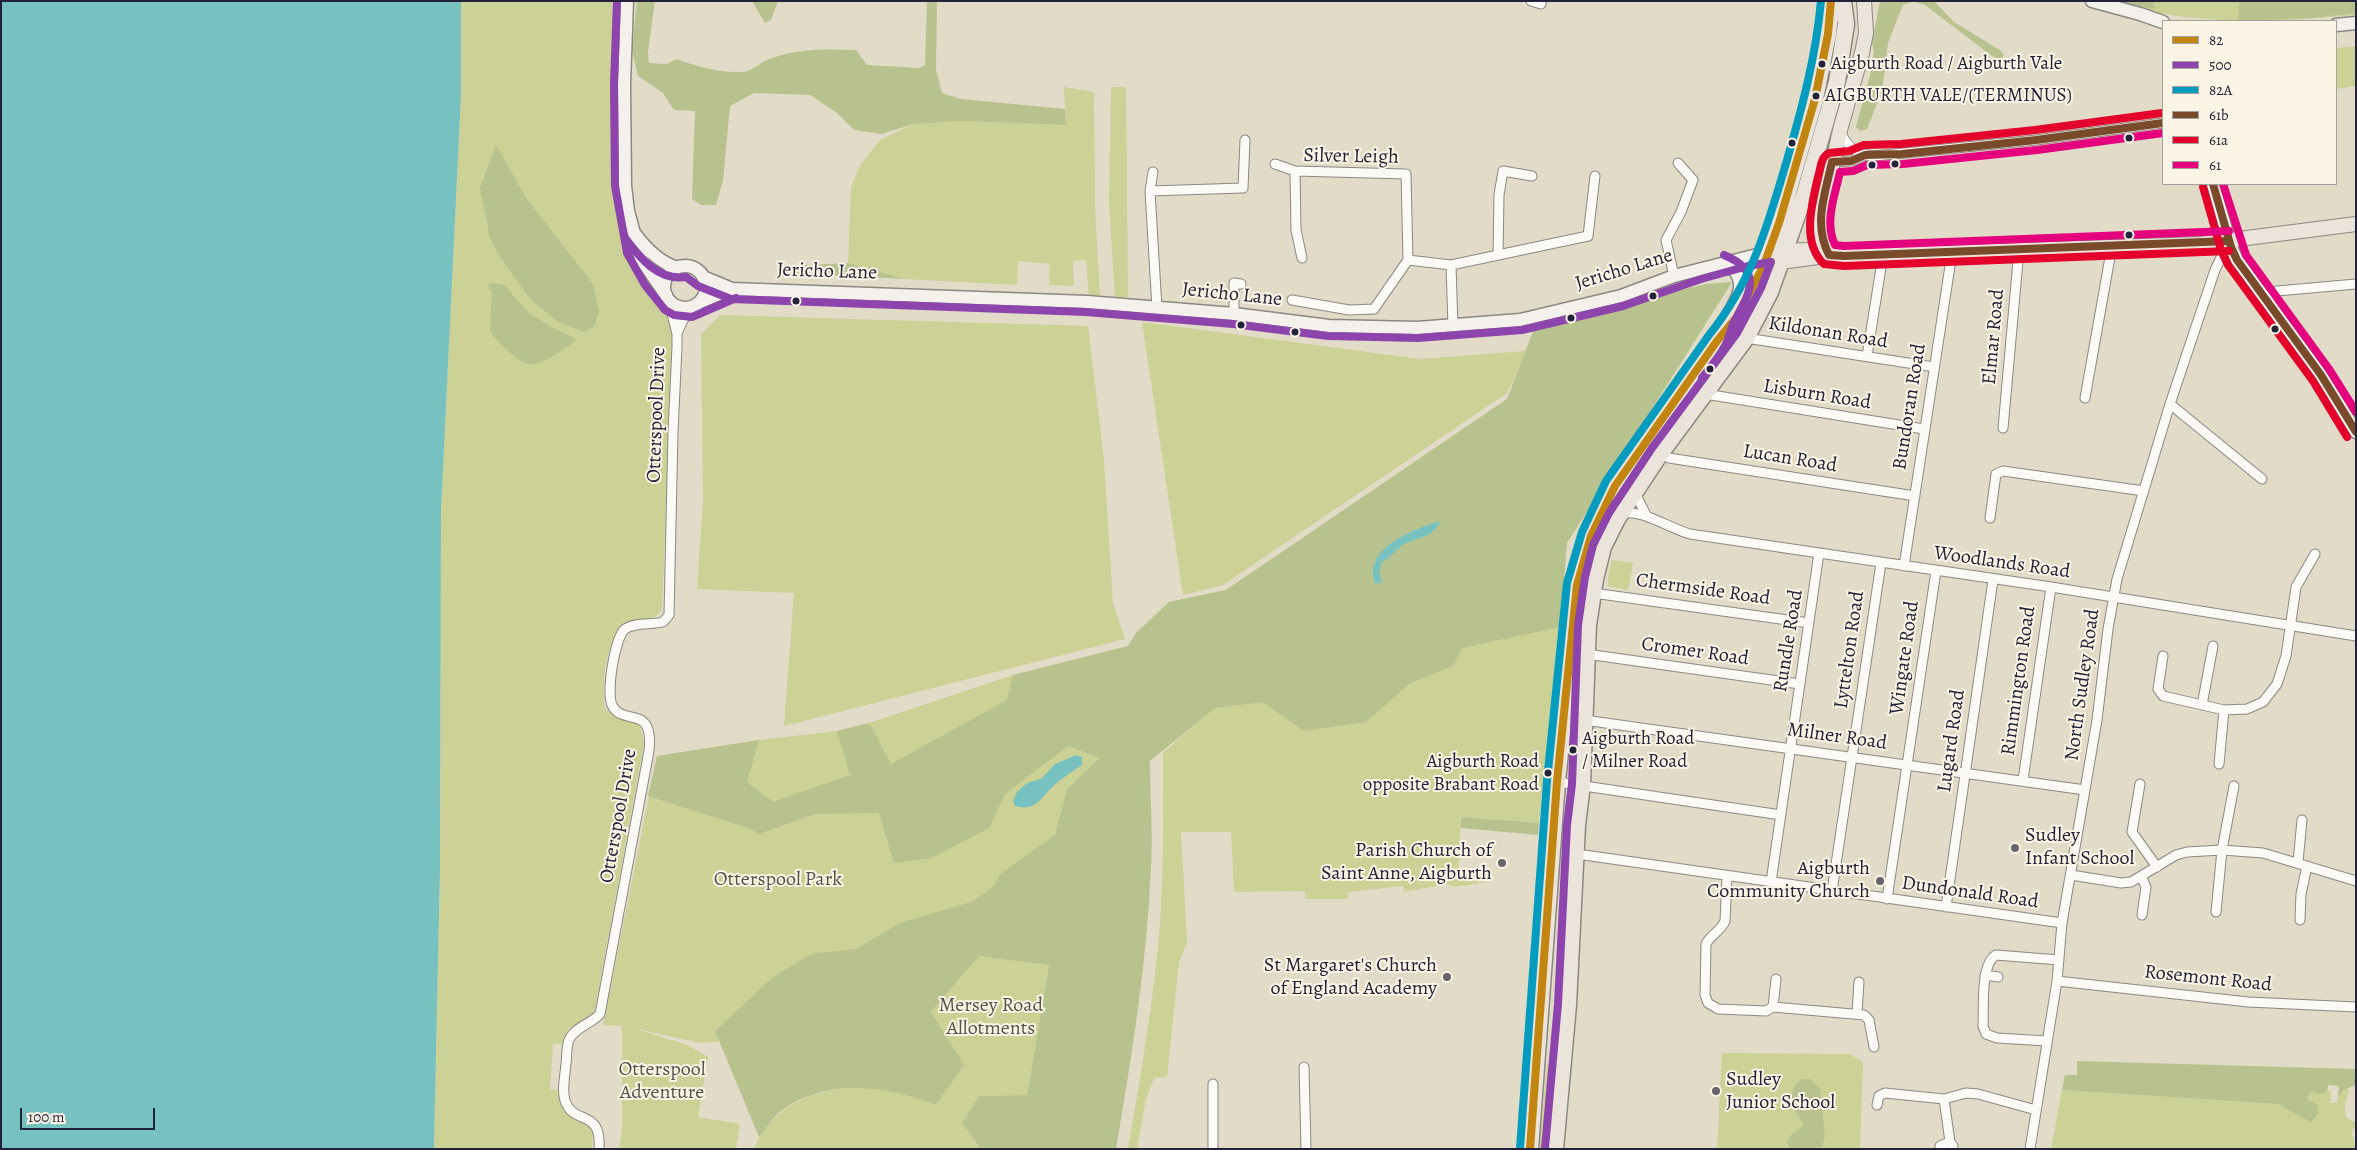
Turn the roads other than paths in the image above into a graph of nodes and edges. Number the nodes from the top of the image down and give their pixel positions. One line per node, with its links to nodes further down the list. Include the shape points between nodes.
1 (627, 1): 25 (street, via 625,186)
2 (1531, 1): 3 (street, via 1541,4)
3 (1541, 1)
4 (1831, 1): 33 (highway, via 1815,99)
5 (1843, 1): 33 (highway, via 1846,24 1837,82)
6 (1864, 1): 12 (main road, via 1866,33)
7 (2092, 1): 8 (street)
8 (2162, 22)
9 (2356, 23): 10 (street)
10 (2337, 25)
11 (2162, 123): 14 (street, via 2027,141)
12 (1840, 130): 14 (street, via 1849,146); 15 (main road)
13 (1245, 140): 23 (street, via 1243,188)
14 (1865, 155): 15 (street)
15 (1832, 162): 31 (main road, via 1820,227 1821,240)
16 (1678, 163): 40 (street, via 1693,180 1666,240)
17 (1275, 164): 18 (street)
18 (1295, 171): 34 (street, Silver Leigh, via 1296,230); 35 (street, Silver Leigh, via 1406,174)
19 (1153, 172): 23 (street)
20 (1532, 176): 30 (street, via 1503,171 1499,195)
21 (1595, 176): 30 (street, via 1588,236)
22 (2213, 185): 26 (street)
23 (1150, 190): 49 (street)
24 (2356, 224): 26 (main road)
25 (633, 232): 38 (street, via 652,254); 45 (street, via 641,259)
26 (2229, 241): 27 (main road); 46 (street, via 2237,260); 59 (street, North Sudley Road, via 2215,270)
27 (2112, 246): 28 (main road); 58 (street)
28 (2020, 250): 29 (main road); 60 (street, Elmar Road)
29 (1952, 253): 32 (main road); 56 (street, Bundoran Road)
30 (1498, 255): 37 (street)
31 (1828, 255): 32 (main road); 33 (main road, via 1811,250)
32 (1883, 255): 55 (street)
33 (1775, 257): 36 (street, Jericho Lane); 39 (street); 53 (highway, via 1770,292); 54 (highway, via 1736,318)
34 (1302, 258)
35 (1408, 260): 37 (street); 47 (street, via 1374,309 1349,310)
36 (1720, 264): 39 (street); 40 (street, Jericho Lane)
37 (1451, 265): 51 (street)
38 (677, 268): 41 (street, via 690,267); 45 (street, via 668,276)
39 (1733, 269): 54 (street, via 1740,278 1741,287)
40 (1674, 276): 51 (street, Jericho Lane, via 1621,296 1520,320)
41 (703, 277): 44 (street, Jericho Lane); 48 (street, via 706,290)
42 (1234, 283): 50 (street)
43 (2356, 284): 46 (street, via 2277,291)
44 (732, 289): 48 (street, Jericho Lane); 49 (street, Jericho Lane, via 1087,302)
45 (667, 296): 48 (street, via 677,306 689,307); 52 (street, Otterspool Drive)
46 (2266, 298): 62 (street, via 2330,388)
47 (1292, 300)
48 (697, 303): 52 (street, Otterspool Drive)
49 (1157, 308): 50 (street, Jericho Lane)
50 (1234, 314): 51 (street, Jericho Lane, via 1329,326)
51 (1453, 327)
52 (677, 334): 137 (street, Otterspool Drive, via 669,615 663,622 651,626 634,625 625,629 618,639 609,695 617,712 640,719 648,728 649,751 600,1014 593,1022 580,1027 569,1038 568,1045 566,1104 575,1114 590,1119 598,1130)
53 (1746, 338): 55 (street, Kildonan Road); 57 (highway)
54 (1717, 341): 96 (highway, via 1615,486 1591,536 1572,613)
55 (1867, 356): 56 (street, Kildonan Road)
56 (1934, 367): 61 (street, Bundoran Road)
57 (1705, 394): 61 (street, Lisburn Road); 63 (highway)
58 (2085, 398)
59 (2170, 404): 64 (street); 66 (street, North Sudley Road)
60 (2004, 428)
61 (1924, 429): 67 (street, Bundoran Road)
62 (2356, 432)
63 (1660, 454): 65 (highway); 67 (street, Lucan Road)
64 (2262, 479)
65 (1636, 488): 68 (street); 70 (highway)
66 (2144, 491): 69 (street, via 2003,471 1996,474); 79 (street, North Sudley Road)
67 (1915, 496): 74 (street, Bundoran Road)
68 (1646, 515): 70 (street, Woodlands Road, via 1627,512); 71 (street, Woodlands Road, via 1690,534)
69 (1990, 518)
70 (1617, 519): 78 (highway, via 1603,548)
71 (1819, 553): 73 (street, Woodlands Road); 80 (street, Rundle Road)
72 (2315, 554): 81 (street, via 2296,588)
73 (1881, 563): 74 (street, Woodlands Road); 91 (street, Lyttelton Road)
74 (1904, 566): 75 (street, Woodlands Road)
75 (1936, 571): 76 (street, Woodlands Road); 92 (street, Wingate Road)
76 (1993, 580): 77 (street, Woodlands Road); 94 (street, Lugard Road)
77 (2051, 587): 79 (street, Woodlands Road); 95 (street, Rimmington Road)
78 (1593, 593): 80 (street, Chermside Road); 84 (highway)
79 (2114, 598): 81 (street, Woodlands Road); 100 (street, North Sudley Road)
80 (1809, 623): 86 (street, Rundle Road)
81 (2290, 626): 82 (street, Woodlands Road); 88 (street, via 2286,656 2270,694 2263,702 2247,709)
82 (2356, 636)
83 (2213, 646): 87 (street)
84 (1586, 654): 86 (street, Cromer Road); 89 (highway)
85 (2163, 656): 87 (street, via 2158,689 2163,696)
86 (1800, 684): 90 (street, Rundle Road)
87 (2202, 706): 88 (street)
88 (2224, 710): 93 (street)
89 (1584, 720): 90 (street, Milner Road); 98 (highway)
90 (1790, 748): 91 (street, Milner Road); 101 (street, Rundle Road)
91 (1852, 757): 92 (street, Milner Road); 113 (street, Lyttelton Road)
92 (1907, 764): 94 (street, Milner Road); 114 (street, Wingate Road)
93 (2219, 764)
94 (1965, 773): 95 (street, Milner Road); 115 (street, Lugard Road)
95 (2023, 780): 100 (street, Milner Road)
96 (1557, 782): 98 (street); 140 (highway)
97 (2140, 784): 107 (street, via 2132,832)
98 (1582, 785): 101 (street); 104 (highway)
99 (2234, 786): 103 (street)
100 (2085, 790): 108 (street, North Sudley Road)
101 (1781, 815): 111 (street, Rundle Road)
102 (2302, 820): 105 (street)
103 (2222, 850): 105 (street, via 2263,853); 107 (street, via 2181,853); 116 (street)
104 (1576, 854): 109 (street, Dundonald Road); 141 (highway, via 1568,1005)
105 (2298, 862): 106 (street)
106 (2307, 866): 112 (street); 118 (street)
107 (2157, 867): 110 (street)
108 (2070, 874): 110 (street, via 2121,883); 119 (street, North Sudley Road)
109 (1727, 876): 111 (street, Dundonald Road); 126 (street, via 1725,921 1706,944 1705,995 1708,1003 1718,1009 1766,1011)
110 (2141, 876): 117 (street, via 2146,886)
111 (1771, 882): 113 (street, Dundonald Road)
112 (2356, 882)
113 (1832, 891): 114 (street, Dundonald Road)
114 (1887, 899): 115 (street, Dundonald Road)
115 (1946, 908): 119 (street, Dundonald Road)
116 (2216, 912)
117 (2142, 915)
118 (2300, 920)
119 (2062, 923): 120 (street, North Sudley Road)
120 (2059, 960): 121 (street, via 1996,955 1989,962); 124 (street, North Sudley Road)
121 (1985, 975): 122 (street); 129 (street, via 1983,1026 1986,1034 1997,1038)
122 (1998, 976)
123 (1776, 979): 126 (street)
124 (2057, 981): 127 (street, Rosemont Road, via 2248,1002); 129 (street, North Sudley Road)
125 (1858, 982): 128 (street)
126 (1773, 1007): 128 (street)
127 (2356, 1008)
128 (1857, 1013): 130 (street, via 1869,1020)
129 (2047, 1042): 135 (street, North Sudley Road)
130 (1874, 1047)
131 (1304, 1068): 139 (street)
132 (1213, 1084): 138 (street)
133 (1944, 1099): 134 (street, via 1885,1092 1879,1096); 135 (street, via 1966,1093 1978,1094); 136 (street, via 1951,1144)
134 (1877, 1105)
135 (2036, 1110): 142 (street, North Sudley Road)
136 (1940, 1146)
137 (599, 1149)
138 (1213, 1149)
139 (1306, 1149)
140 (1530, 1149)
141 (1555, 1149)
142 (2030, 1149)

